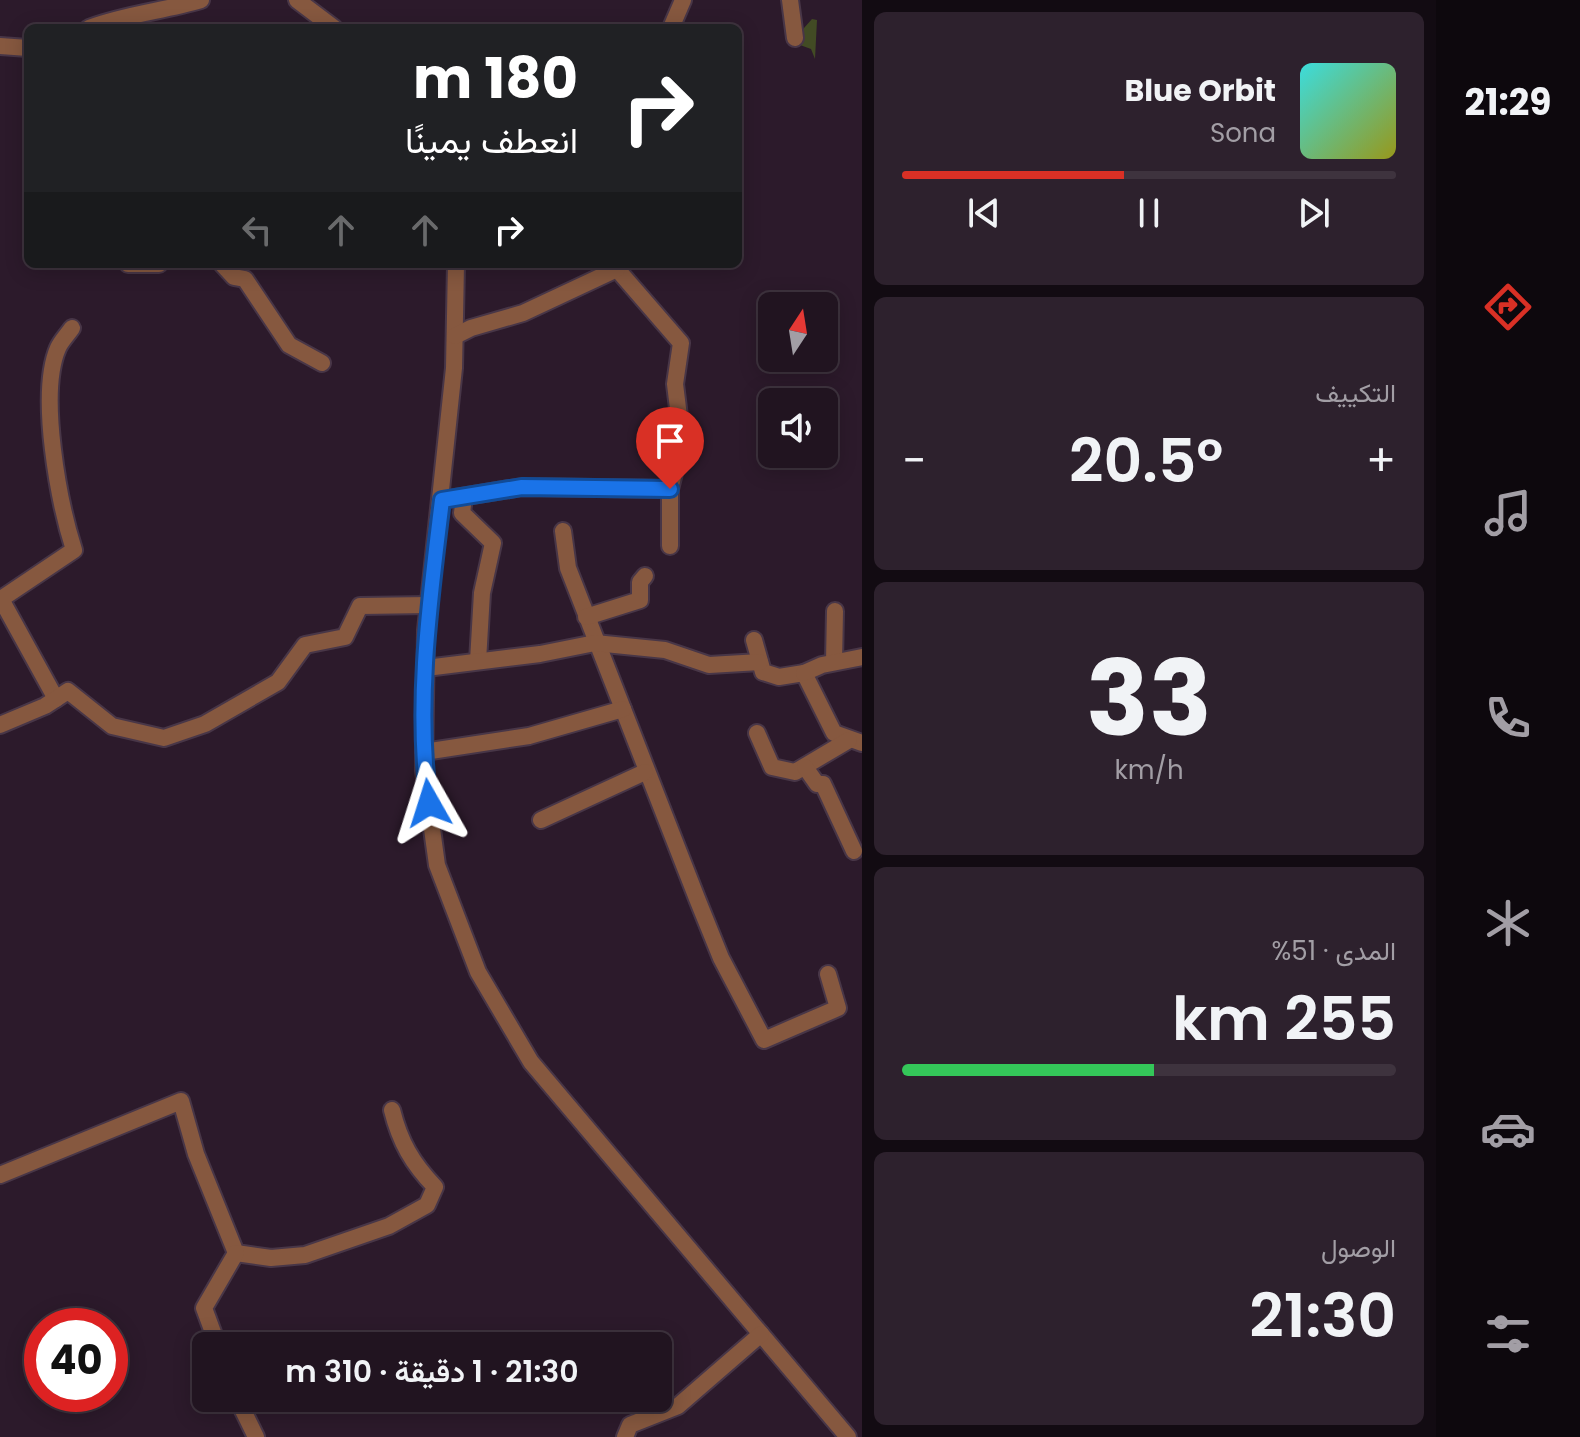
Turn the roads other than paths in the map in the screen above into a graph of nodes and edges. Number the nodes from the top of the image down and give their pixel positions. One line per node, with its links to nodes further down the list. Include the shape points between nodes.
1 (201, 0): 5 (street)
2 (297, 0): 6 (street)
3 (683, 0): 7 (street)
4 (790, 0): 8 (street)
5 (100, 24)
6 (329, 24)
7 (673, 24)
8 (795, 38)
9 (0, 46): 10 (street)
10 (24, 48)
11 (226, 268): 17 (street, via 245,279 289,345)
12 (456, 268): 16 (street)
13 (613, 268): 16 (street, via 523,313)
14 (619, 268): 18 (street, via 681,343 675,384 682,441)
15 (72, 328): 35 (street, via 58,349 51,385 62,511 74,550 1,599)
16 (455, 336): 20 (street)
17 (322, 363)
18 (670, 489): 19 (street, via 522,487); 22 (street)
19 (464, 497): 20 (street); 30 (street, via 462,513 493,543 482,593)
20 (442, 500): 24 (street)
21 (563, 531): 26 (street, via 568,568)
22 (670, 546)
23 (645, 576): 26 (street, via 640,600)
24 (429, 605): 33 (street); 35 (street, via 360,606 345,637 305,645 278,682 205,724 164,738 112,726 68,691)
25 (835, 611): 32 (street)
26 (586, 617): 28 (street)
27 (754, 640): 31 (street)
28 (595, 643): 30 (street); 31 (street, via 665,650 709,665); 36 (street)
29 (862, 657): 32 (street)
30 (478, 661): 33 (street)
31 (760, 662): 34 (street, via 763,672 779,677)
32 (834, 662): 34 (street)
33 (426, 668): 40 (street)
34 (804, 673): 39 (street, via 834,733)
35 (56, 699): 37 (street)
36 (623, 709): 40 (street, via 529,736); 42 (street)
37 (0, 725)
38 (757, 733): 41 (street, via 772,767 795,772)
39 (856, 742): 41 (street)
40 (424, 752): 50 (street, via 437,865 478,972 531,1062)
41 (805, 767): 44 (street, via 817,784 823,784)
42 (645, 772): 43 (street); 45 (street, via 721,958 764,1040 838,1008)
43 (541, 820)
44 (854, 851)
45 (828, 974)
46 (392, 1110): 48 (street, via 399,1140 435,1187 427,1205 389,1226 305,1255)
47 (0, 1175): 48 (street, via 181,1101)
48 (236, 1253): 49 (street, via 204,1308)
49 (213, 1332)
50 (761, 1334): 53 (street, via 678,1406 630,1425); 54 (street)
51 (244, 1412): 52 (street)
52 (256, 1437)
53 (625, 1437)
54 (848, 1437)

